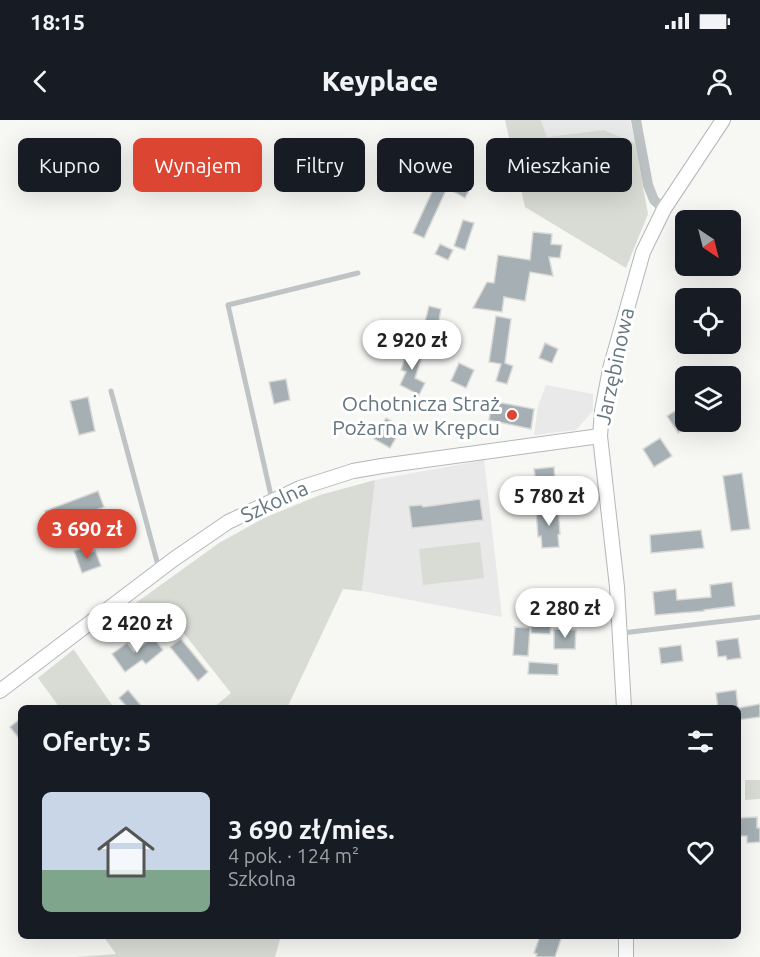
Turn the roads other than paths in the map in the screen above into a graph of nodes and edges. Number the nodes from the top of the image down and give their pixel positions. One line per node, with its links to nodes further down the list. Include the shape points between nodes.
1 (636, 120): 3 (street, via 648,184 654,200)
2 (723, 120): 3 (street, Jarzębinowa)
3 (664, 208): 6 (street, Jarzębinowa, via 634,279 610,369)
4 (358, 273): 7 (lane, via 228,305)
5 (111, 391): 8 (lane)
6 (600, 436): 7 (street, Szkolna, via 372,468 321,480); 10 (street, Jarzębinowa)
7 (272, 500): 8 (street, Szkolna, via 228,522)
8 (159, 570): 11 (street, Szkolna)
9 (760, 617): 10 (lane)
10 (620, 633): 12 (street, Jarzębinowa)
11 (0, 691)
12 (624, 705)
13 (626, 939): 14 (street)
14 (626, 957)

